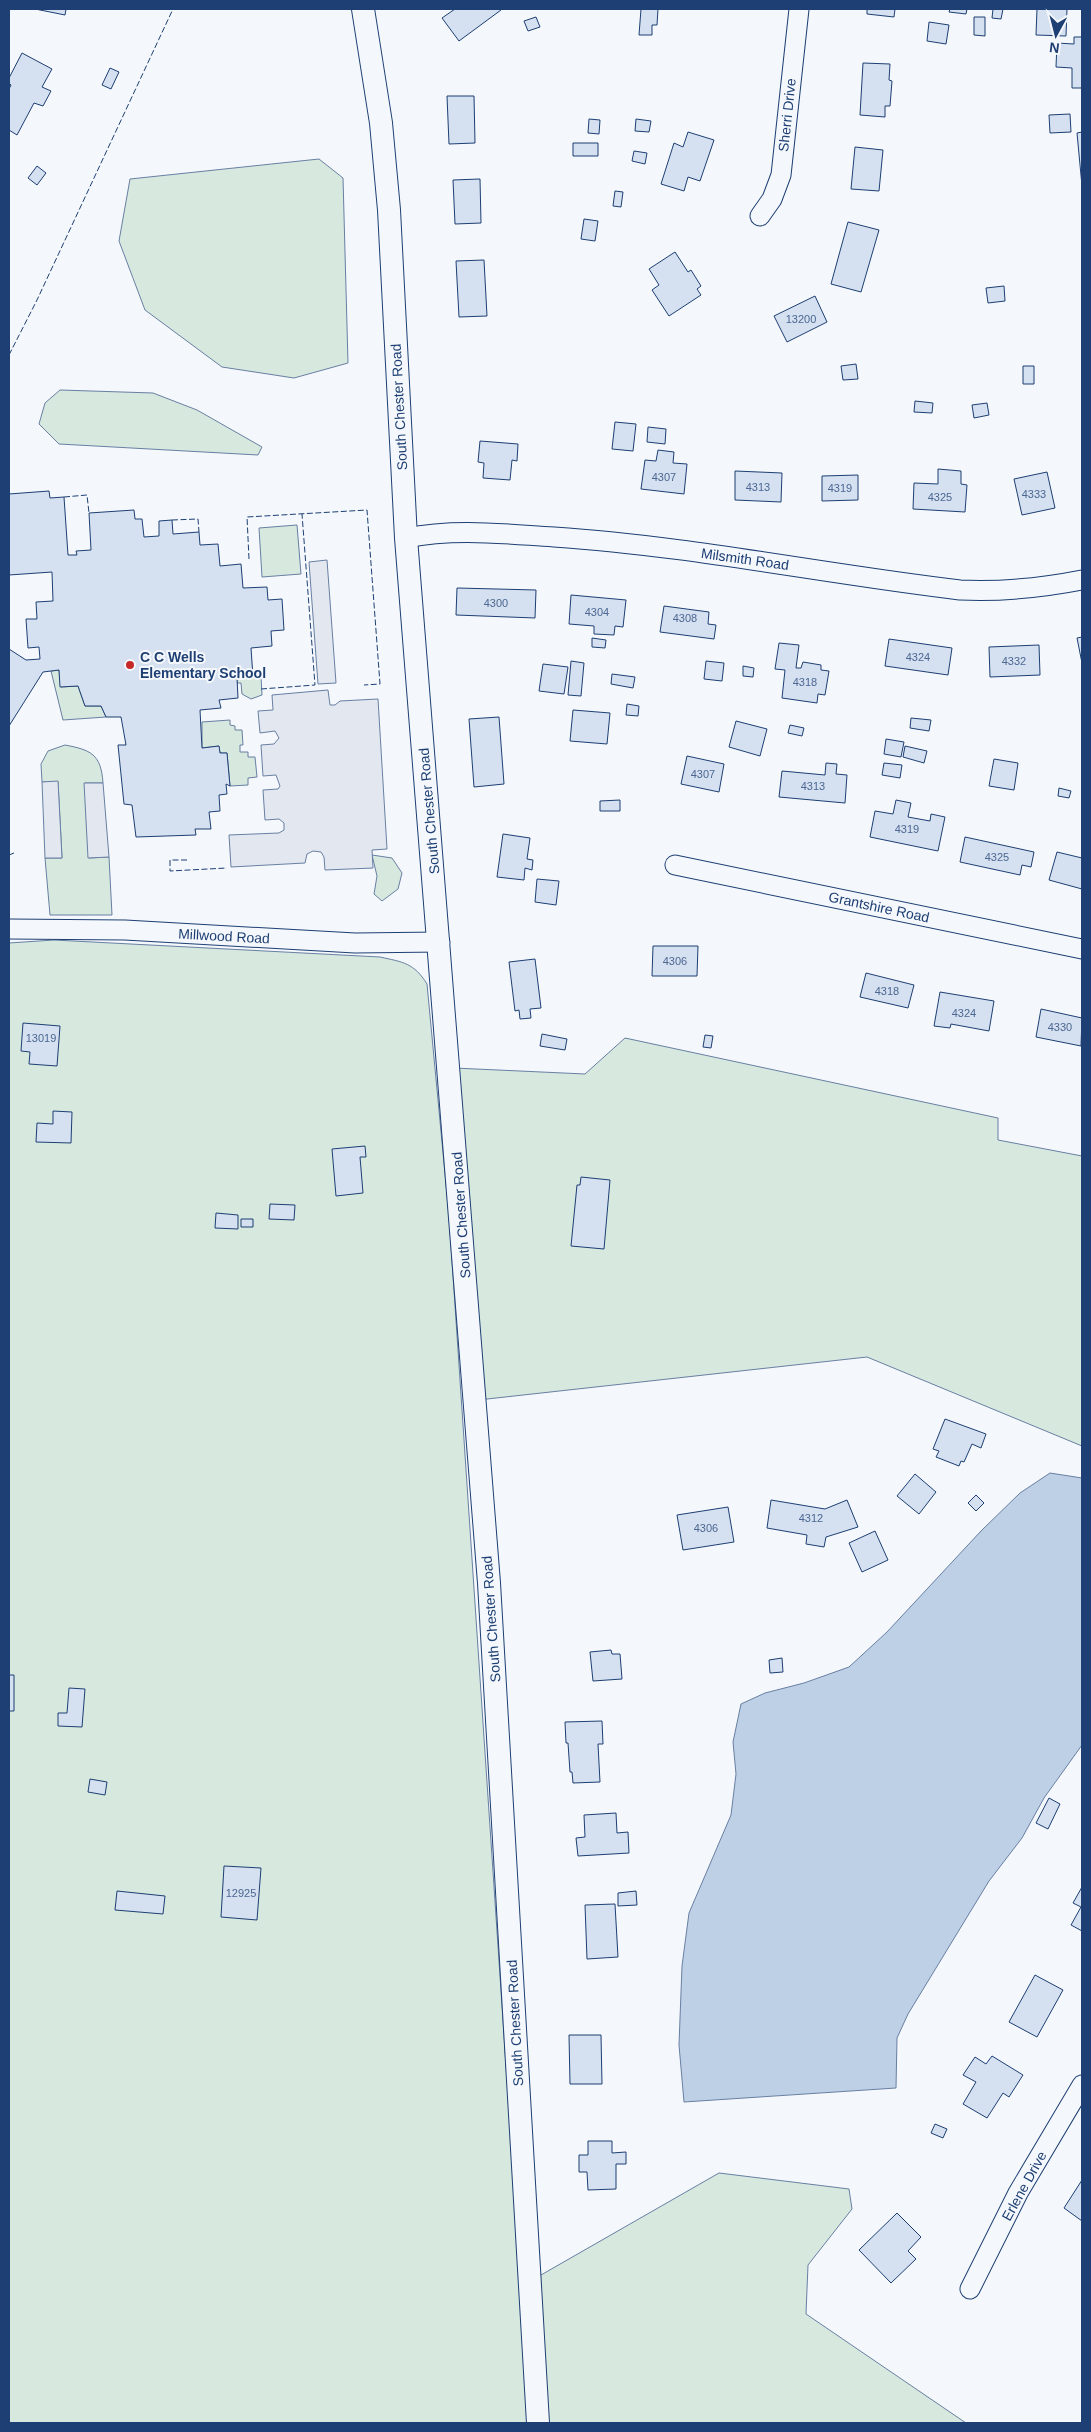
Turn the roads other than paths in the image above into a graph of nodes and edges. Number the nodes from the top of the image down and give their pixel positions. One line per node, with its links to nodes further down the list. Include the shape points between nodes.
1 (362, 9): 4 (street, South Chester Road, via 381,123 389,210)
2 (798, 9): 3 (street, Sherri Drive, via 781,175 772,199)
3 (760, 216)
4 (406, 538): 5 (street, Milsmith Road, via 462,531 608,541 960,590 1000,592); 8 (street, South Chester Road)
5 (1082, 580)
6 (675, 865): 9 (street, Grantshire Road)
7 (9, 929): 8 (street, Millwood Road, via 125,930 355,942)
8 (440, 942): 12 (street, South Chester Road, via 490,1583)
9 (1082, 949)
10 (1082, 2085): 11 (street, Erlene Drive, via 1018,2193)
11 (970, 2289)
12 (538, 2423)

